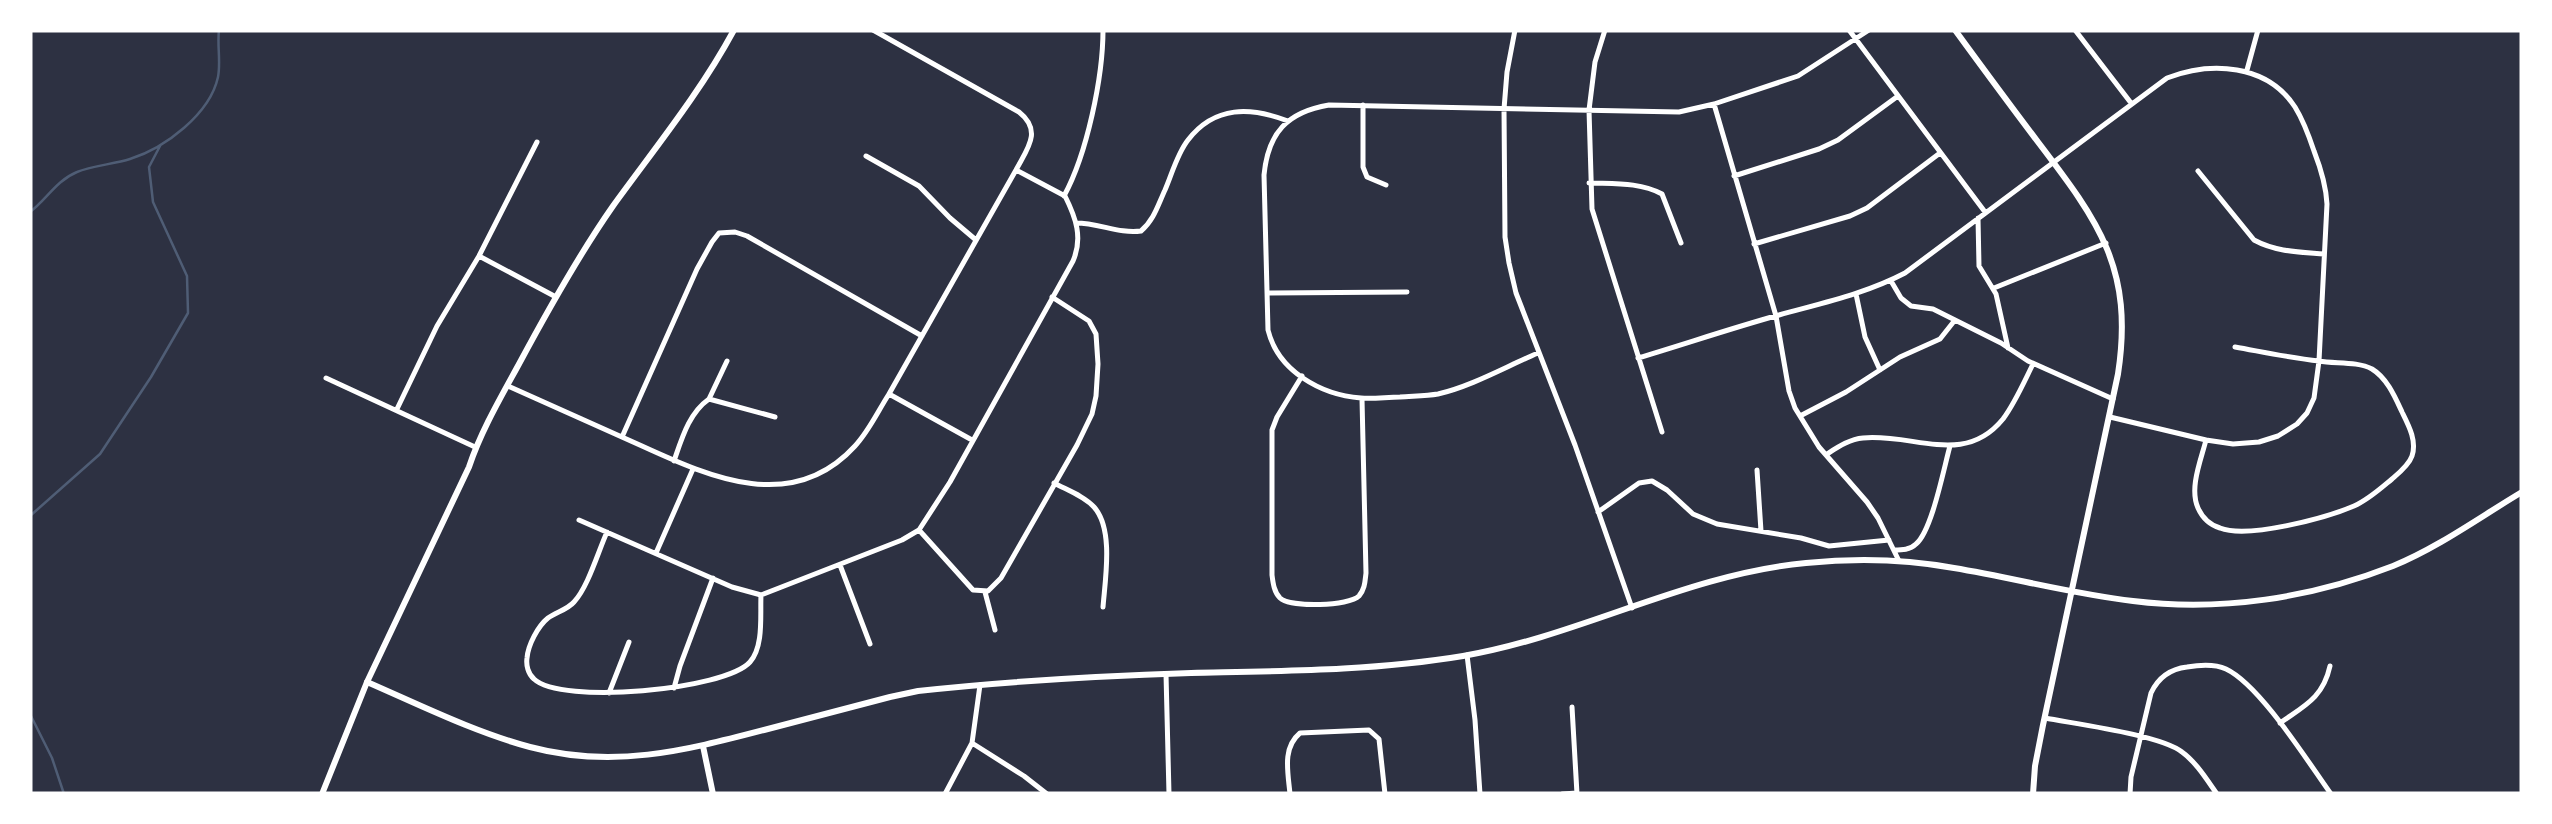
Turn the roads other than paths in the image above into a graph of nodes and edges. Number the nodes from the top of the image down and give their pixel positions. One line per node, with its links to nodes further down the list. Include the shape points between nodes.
1 (734, 30): 44 (street)
2 (873, 30): 24 (street, via 1027,118 1030,142)
3 (1103, 30): 29 (street, via 1094,101)
4 (1515, 30): 17 (street)
5 (1605, 30): 18 (street)
6 (1850, 30): 11 (street)
7 (1869, 30): 11 (street)
8 (1954, 30): 23 (street)
9 (2075, 30): 14 (street)
10 (2258, 30): 12 (street)
11 (1855, 39): 13 (street); 15 (street, via 1798,76)
12 (2246, 70): 14 (street, via 2184,72); 37 (street, via 2284,93 2308,134 2326,187)
13 (1898, 96): 21 (street); 26 (street, via 1838,140)
14 (2131, 103): 23 (street)
15 (1714, 104): 18 (street, via 1680,112); 26 (street)
16 (1363, 105): 17 (street); 19 (street, via 1314,108); 28 (street, via 1363,167 1367,178)
17 (1504, 109): 18 (street); 51 (street, via 1505,236)
18 (1588, 110): 27 (street)
19 (1288, 121): 32 (street, via 1234,111 1215,117 1188,140 1141,231); 42 (street, via 1266,157)
20 (537, 142): 38 (street)
21 (1940, 153): 30 (street); 36 (street, via 1867,208)
22 (866, 156): 33 (street, via 918,186)
23 (2054, 162): 30 (street); 35 (street)
24 (1016, 170): 29 (street); 33 (street)
25 (2198, 170): 37 (street, via 2254,240)
26 (1734, 176): 36 (street)
27 (1590, 183): 34 (street, via 1662,194); 52 (street, via 1598,234)
28 (1386, 185)
29 (1064, 196): 32 (street)
30 (1985, 212): 31 (street)
31 (1978, 218): 39 (street); 40 (street, via 1980,266)
32 (1076, 224): 45 (street, via 1078,250)
33 (976, 240): 48 (street)
34 (1681, 243)
35 (2106, 243): 40 (street); 63 (street, via 2122,313)
36 (1754, 244): 46 (street)
37 (2324, 254): 54 (street)
38 (479, 256): 44 (street); 64 (street)
39 (1891, 280): 43 (street); 47 (street, via 1908,305)
40 (1994, 288): 50 (street)
41 (1407, 292): 42 (street)
42 (1267, 293): 57 (street, via 1271,341)
43 (1856, 294): 46 (street); 56 (street)
44 (556, 298): 59 (street)
45 (1052, 298): 70 (street); 78 (street, via 1092,326 1098,364 1092,414)
46 (1776, 316): 52 (street); 65 (street)
47 (1955, 320): 50 (street); 56 (street, via 1940,339)
48 (922, 336): 60 (street); 69 (street, via 748,236 720,234)
49 (2235, 347): 54 (street)
50 (2008, 348): 55 (street)
51 (1538, 353): 61 (street, via 1436,394); 80 (street)
52 (1638, 358): 68 (street)
53 (727, 361): 62 (street)
54 (2319, 361): 71 (street, via 2312,406 2296,424 2259,442); 71 (street, via 2373,370 2410,430 2412,458 2368,498 2315,519 2252,531 2220,529 2209,523 2194,492)
55 (2033, 364): 63 (street); 72 (street, via 1992,430 1980,440)
56 (1880, 370): 65 (street)
57 (1302, 376): 61 (street); 61 (street, via 1277,417 1272,442 1272,575 1276,593 1292,604 1349,602 1364,587)
58 (326, 378): 64 (street)
59 (507, 385): 69 (street); 73 (street)
60 (889, 394): 70 (street); 76 (street, via 858,444 808,478 749,484)
61 (1362, 398)
62 (709, 399): 67 (street); 75 (street, via 684,430)
63 (2113, 399): 66 (street)
64 (397, 409): 73 (street)
65 (1800, 416): 74 (street)
66 (2110, 416): 71 (street); 91 (street)
67 (774, 417)
68 (1662, 432)
69 (622, 437): 75 (street)
70 (972, 440): 82 (street)
71 (2206, 440)
72 (1950, 446): 74 (street, via 1861,438); 86 (street, via 1921,539)
73 (476, 447): 102 (street)
74 (1826, 454): 85 (street)
75 (674, 460): 76 (street)
76 (693, 470): 87 (street)
77 (1757, 470): 83 (street)
78 (1054, 482): 92 (street, via 1001,578); 94 (street, via 1092,504 1102,520)
79 (2522, 492): 91 (street, via 2395,565 2310,591 2198,605)
80 (1598, 512): 83 (street, via 1652,481 1702,519); 95 (street)
81 (579, 520): 84 (street)
82 (919, 530): 89 (street); 92 (street, via 965,584)
83 (1761, 531): 85 (street, via 1829,546)
84 (607, 532): 87 (street); 105 (street, via 577,598 544,622 526,664 545,685)
85 (1889, 540): 86 (street)
86 (1894, 550): 88 (street)
87 (656, 553): 90 (street)
88 (1899, 561): 91 (street); 95 (street, via 1775,566)
89 (840, 565): 93 (street); 98 (street)
90 (713, 578): 93 (street); 104 (street)
91 (2070, 590): 107 (street)
92 (985, 592): 96 (street)
93 (761, 595): 104 (street, via 758,644 746,666)
94 (1102, 607)
95 (1632, 608): 99 (street)
96 (995, 630)
97 (629, 642): 105 (street)
98 (870, 644)
99 (1467, 655): 101 (street, via 1329,669); 119 (street)
100 (2330, 666): 108 (street, via 2318,696)
101 (1166, 674): 103 (street); 116 (street)
102 (367, 682): 111 (street, via 483,732 555,752 633,757); 112 (street)
103 (980, 685): 110 (street); 111 (street, via 890,696)
104 (674, 688): 105 (street)
105 (609, 693)
106 (1572, 707): 121 (street)
107 (2044, 718): 109 (street); 122 (street)
108 (2280, 723): 109 (street, via 2225,668 2184,667 2155,684); 125 (street)
109 (2140, 737): 123 (street); 124 (street, via 2186,754)
110 (972, 743): 114 (street); 115 (street)
111 (702, 746): 113 (street)
112 (322, 794)
113 (712, 794)
114 (946, 794)
115 (1047, 794)
116 (1169, 794)
117 (1290, 794): 118 (street, via 1288,758 1295,737 1368,730 1381,745)
118 (1384, 794)
119 (1480, 794)
120 (1562, 794): 121 (street)
121 (1577, 794)
122 (2033, 794)
123 (2130, 794)
124 (2217, 794)
125 (2331, 794)

